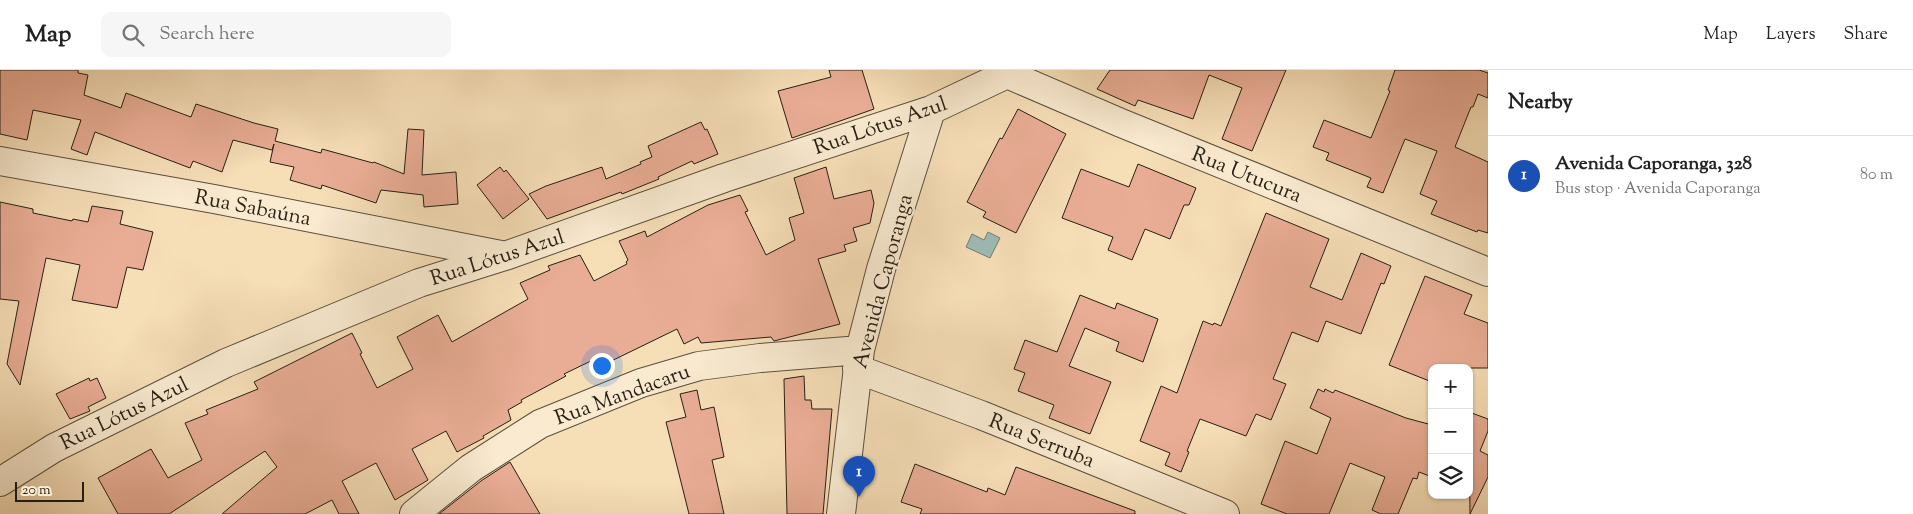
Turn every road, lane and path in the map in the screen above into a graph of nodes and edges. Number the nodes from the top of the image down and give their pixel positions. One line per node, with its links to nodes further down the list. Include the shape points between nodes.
1 (1008, 72): 2 (street, Rua Lótus Azul); 5 (street, Rua Utucura, via 1121,123)
2 (931, 110): 4 (street, Rua Lótus Azul, via 724,178); 6 (street, Avenida Caporanga, via 881,269)
3 (0, 160): 4 (street, Rua Sabaúna, via 214,198)
4 (505, 256): 7 (street, Rua Lótus Azul, via 419,283 226,363 54,448)
5 (1488, 272)
6 (858, 359): 8 (street, Rua Mandacaru, via 760,358 699,366 641,383 540,424 471,468); 9 (street, Avenida Caporanga); 10 (street, Rua Serruba, via 981,415)
7 (0, 482)
8 (414, 514)
9 (841, 514)
10 (1225, 514)

